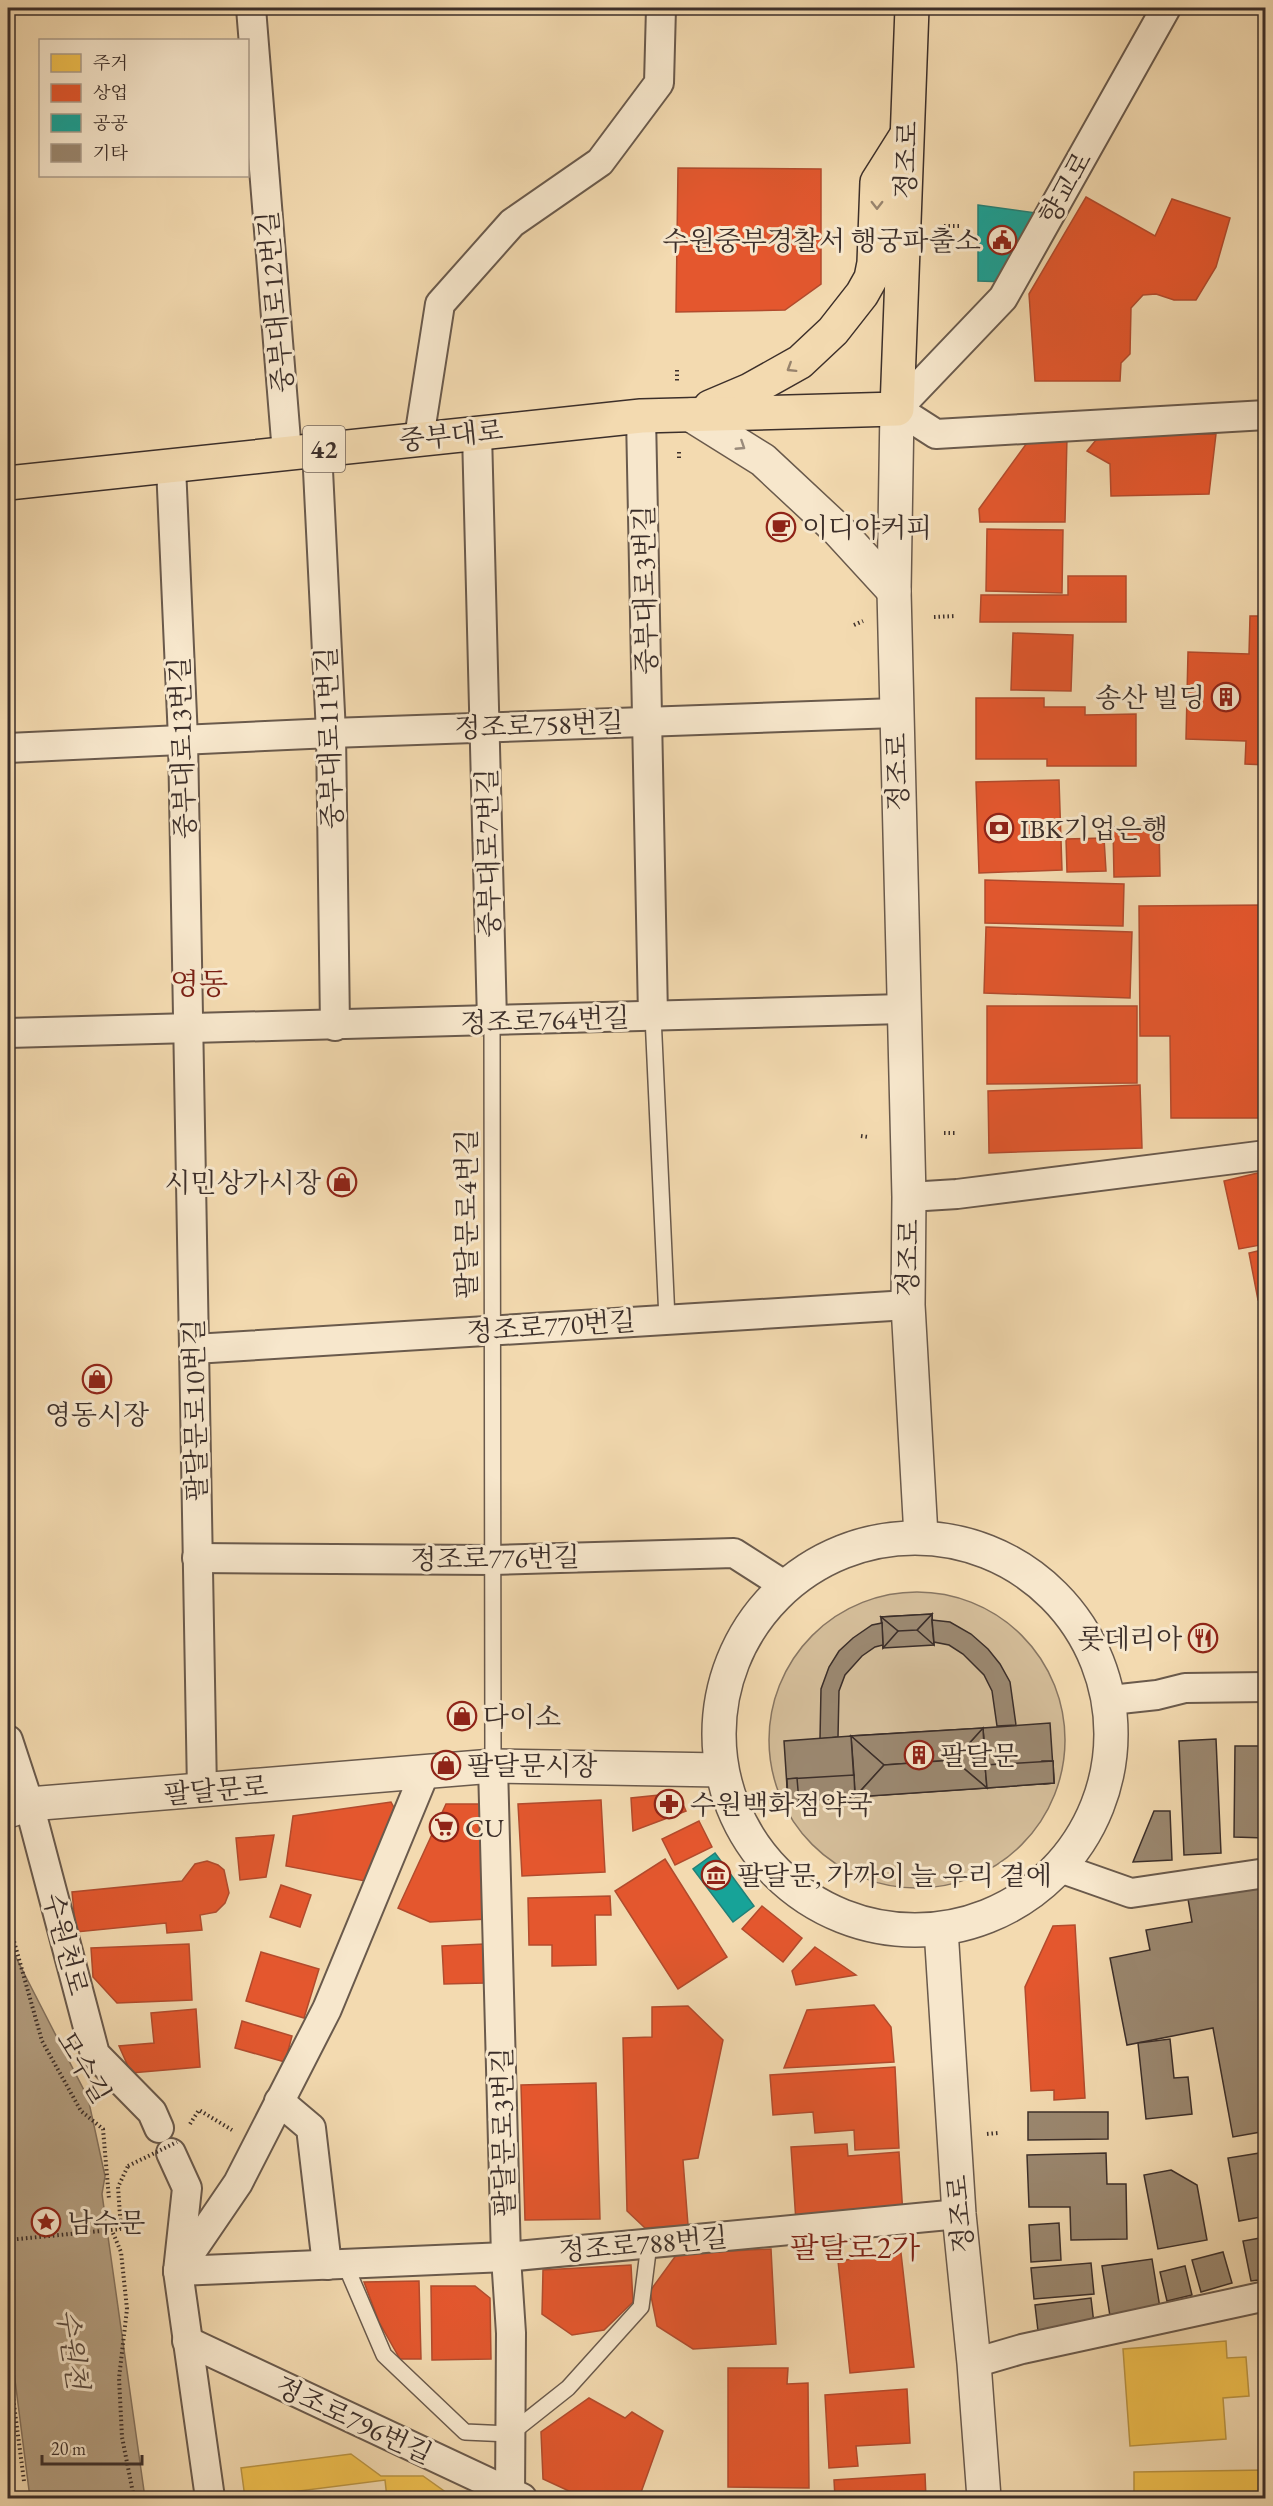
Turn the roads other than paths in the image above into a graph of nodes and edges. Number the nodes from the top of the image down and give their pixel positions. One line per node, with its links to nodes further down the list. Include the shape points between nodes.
1 (251, 8): 12 (street, 중부대로12번길)
2 (661, 8): 11 (street, via 659,83 600,162 512,223 440,304)
3 (912, 8): 5 (main road, 정조로)
4 (1166, 8): 6 (street, 향교로, via 1003,298)
5 (907, 134): 6 (main road, 정조로); 7 (main road, one-way to 7, via 877,182 871,278 852,308 800,362 750,390)
6 (897, 409): 7 (main road, 중부대로 / 42); 8 (street, via 936,434); 15 (street, 정조로)
7 (692, 415): 9 (main road, 중부대로 / 42); 15 (street, one-way to 15, via 763,460 838,530)
8 (1266, 415)
9 (640, 416): 10 (main road, 중부대로 / 42); 17 (street, 중부대로3번길)
10 (477, 432): 11 (main road, 중부대로 / 42); 18 (street, 중부대로7번길)
11 (419, 438): 12 (main road, 중부대로 / 42)
12 (302, 452): 13 (main road, 중부대로 / 42); 19 (street, 중부대로11번길)
13 (171, 466): 14 (main road, 중부대로 / 42); 20 (street, 중부대로13번길)
14 (8, 483)
15 (894, 591): 16 (street, 정조로)
16 (896, 713): 17 (street, 정조로758번길); 22 (street, 정조로)
17 (648, 721): 18 (street, 정조로758번길); 23 (street, 중부대로3번길)
18 (485, 728): 19 (street, 정조로758번길); 24 (street, 중부대로7번길)
19 (331, 733): 20 (street, 정조로758번길); 25 (street, 중부대로11번길)
20 (183, 740): 21 (street, 정조로758번길); 26 (street, 중부대로13번길)
21 (8, 748)
22 (903, 1009): 23 (street, 정조로764번길); 29 (street, 정조로)
23 (653, 1016): 24 (street, 정조로764번길); 31 (lane)
24 (492, 1022): 25 (street, 정조로764번길); 32 (lane, 팔달문로4번길)
25 (335, 1026): 26 (street, 정조로764번길)
26 (187, 1030): 27 (street, 정조로764번길); 33 (street, 팔달문로10번길)
27 (8, 1034)
28 (1266, 1155): 29 (street)
29 (909, 1197): 30 (street, 정조로)
30 (908, 1305): 31 (street, 정조로770번길); 34 (street, 정조로)
31 (667, 1319): 32 (street, 정조로770번길)
32 (492, 1330): 33 (street, 정조로770번길); 36 (lane, 팔달문로4번길)
33 (194, 1349): 35 (street, 팔달문로10번길)
34 (921, 1536): 37 (street, via 872,1541 826,1557); 39 (street, via 987,1550 1045,1584 1088,1637)
35 (197, 1558): 36 (street, 정조로776번길); 44 (street, 팔달문로10번길)
36 (493, 1560): 37 (street, 정조로776번길, via 734,1553); 41 (lane, 팔달문로4번길)
37 (784, 1585): 42 (street, via 741,1638 719,1702)
38 (1266, 1687): 39 (street, via 1185,1688)
39 (1111, 1700): 46 (street, via 1113,1745 1105,1790 1087,1832)
40 (8, 1740): 45 (street, 수원천로)
41 (493, 1766): 42 (street, 팔달문로); 43 (street, 팔달문로); 52 (street, 팔달문로3번길)
42 (720, 1770): 48 (street, via 740,1826 776,1874 824,1909 881,1929)
43 (426, 1772): 44 (street, 팔달문로); 49 (street, via 327,2009)
44 (202, 1791): 45 (street, 팔달문로)
45 (18, 1807): 54 (street, 수원천로, via 95,2054 152,2112 188,2188)
46 (1060, 1868): 47 (street, via 1131,1893); 48 (street, via 1006,1909)
47 (1266, 1873)
48 (941, 1929): 50 (street, 정조로)
49 (279, 2101): 53 (street, via 311,2128); 54 (street, via 238,2183)
50 (959, 2214): 51 (street, 정조로788번길); 57 (street, 정조로)
51 (649, 2244): 52 (street, 정조로788번길); 58 (lane, via 641,2307 568,2388)
52 (506, 2257): 53 (street, 정조로788번길); 58 (street, 팔달문로3번길, via 511,2333)
53 (336, 2264): 54 (street, 정조로788번길); 58 (lane, via 384,2355 465,2432)
54 (178, 2271): 56 (street, 수원천로)
55 (1266, 2296): 57 (street)
56 (187, 2341): 59 (street, 정조로796번길); 60 (street, 수원천로)
57 (974, 2363): 61 (street, 정조로)
58 (510, 2434): 59 (street, 팔달문로3번길)
59 (514, 2497)
60 (210, 2499)
61 (984, 2499)

